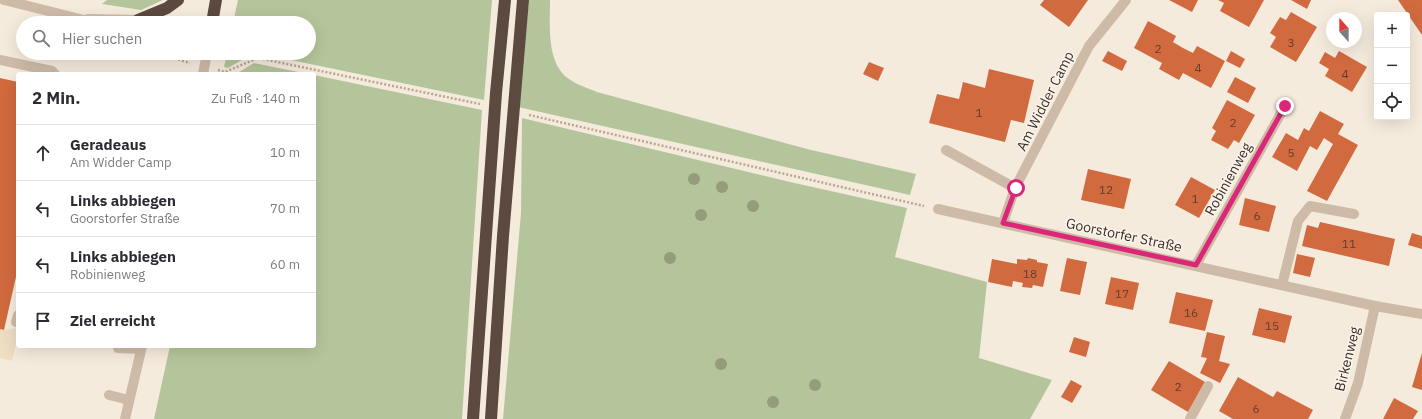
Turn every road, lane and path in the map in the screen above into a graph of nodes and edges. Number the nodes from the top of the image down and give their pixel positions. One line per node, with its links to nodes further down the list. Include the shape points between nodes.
1 (4, 0): 7 (street)
2 (178, 0): 8 (highway)
3 (216, 0): 9 (highway)
4 (505, 0): 36 (highway, via 494,116)
5 (523, 0): 37 (highway)
6 (1126, 0): 22 (street, Am Widder Camp, via 1089,46)
7 (71, 16)
8 (148, 16)
9 (213, 16)
10 (0, 60): 15 (street)
11 (175, 60): 14 (path)
12 (253, 60): 17 (path)
13 (268, 60): 18 (path)
14 (204, 70): 16 (path)
15 (53, 72)
16 (225, 72)
17 (225, 72)
18 (463, 100)
19 (1285, 106): 26 (street, Robinienweg)
20 (545, 118): 23 (path)
21 (946, 150): 22 (street)
22 (1016, 188): 25 (street, Am Widder Camp)
23 (938, 209): 25 (street, Goorstorfer Straße)
24 (1354, 214): 27 (street, via 1310,206 1298,221)
25 (1003, 223): 26 (street, Goorstorfer Straße)
26 (1196, 265): 27 (street, Goorstorfer Straße)
27 (1282, 285): 28 (street, Goorstorfer Straße)
28 (1375, 306): 29 (street, Goorstorfer Straße); 39 (street, Birkenweg, via 1358,383)
29 (1422, 314)
30 (118, 348): 31 (street)
31 (141, 348): 34 (street)
32 (1208, 386): 38 (street)
33 (109, 395): 34 (street)
34 (129, 400): 35 (street)
35 (125, 419)
36 (473, 419)
37 (491, 419)
38 (1190, 419)
39 (1345, 419)

